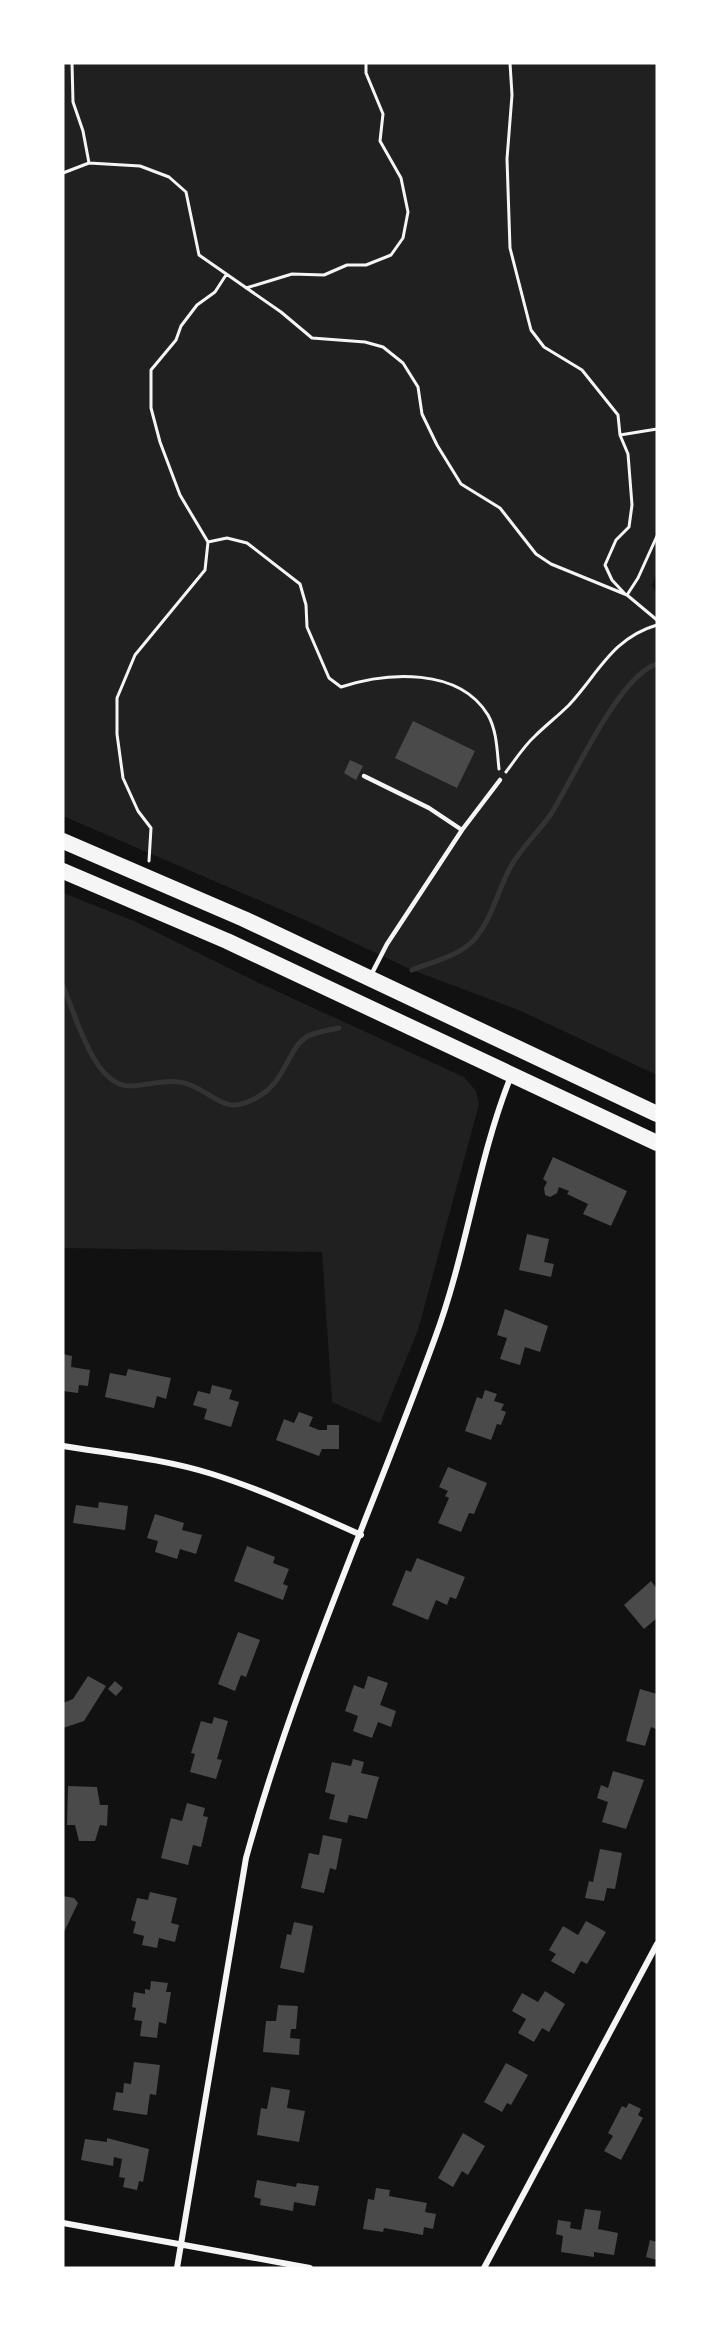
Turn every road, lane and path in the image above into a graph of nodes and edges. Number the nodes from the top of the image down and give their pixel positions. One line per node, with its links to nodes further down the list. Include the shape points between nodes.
1 (72, 63): 4 (path, via 73,102)
2 (366, 63): 7 (path, via 366,74 383,114 380,141 401,178 408,212 403,238 391,255 366,265 347,265 324,275 292,274)
3 (510, 63): 9 (path, via 510,248 531,330 544,347 582,370 618,415)
4 (89, 164): 5 (path); 6 (path, via 140,166 169,177 186,192 200,255)
5 (63, 173)
6 (226, 275): 7 (path); 11 (path, via 215,292 197,305 176,340 151,370 151,408 160,442 180,495)
7 (245, 288): 12 (path, via 312,338 365,342 383,347 403,363 418,387 422,414 461,484 500,508 536,554)
8 (657, 429): 9 (path)
9 (620, 435): 12 (path, via 628,454 632,505 629,527 616,540 605,565 612,580)
10 (657, 536): 12 (path)
11 (208, 542): 16 (path, via 227,537 247,543 300,584 307,627 330,678 341,687 393,675 420,677 470,692 494,730); 20 (path, via 205,570 135,655 117,698 123,778 138,811 152,828)
12 (627, 595): 13 (path)
13 (657, 620)
14 (657, 625): 16 (path, via 623,642 572,702 534,736)
15 (364, 776): 17 (lane, via 429,808)
16 (500, 780): 17 (lane)
17 (462, 830): 21 (lane)
18 (63, 841): 20 (highway)
19 (63, 870): 22 (highway, via 218,937)
20 (147, 877): 21 (highway)
21 (369, 978): 23 (highway)
22 (511, 1076): 24 (highway); 26 (street, via 491,1133 443,1314)
23 (657, 1114)
24 (657, 1143)
25 (63, 1446): 26 (street, via 210,1474)
26 (361, 1535): 29 (street, via 289,1716 246,1858)
27 (657, 1944): 32 (street)
28 (63, 2223): 29 (street)
29 (182, 2244): 30 (street); 31 (street)
30 (177, 2268)
31 (310, 2268)
32 (484, 2268)

